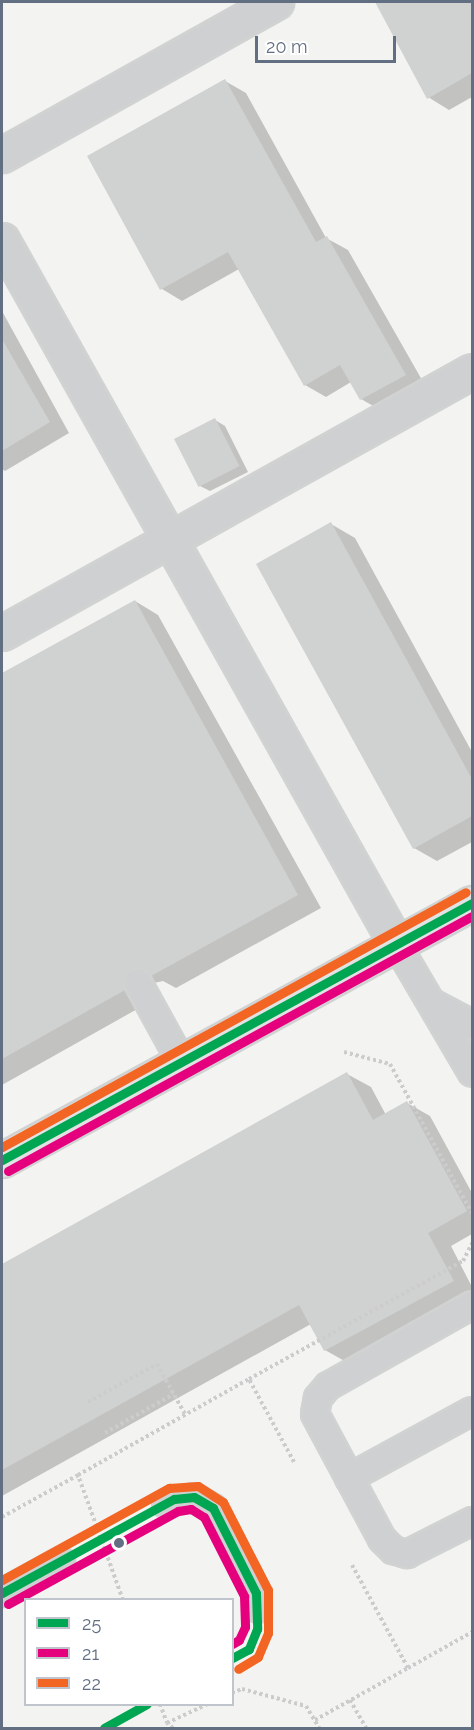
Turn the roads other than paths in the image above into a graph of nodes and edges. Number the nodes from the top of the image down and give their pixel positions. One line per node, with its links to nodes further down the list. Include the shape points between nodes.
1 (276, 2): 2 (street)
2 (2, 155)
3 (2, 240): 5 (street)
4 (472, 371): 5 (street)
5 (171, 538): 6 (street); 8 (street)
6 (2, 633)
7 (472, 903): 8 (street)
8 (397, 945): 10 (lane); 12 (street)
9 (138, 983): 12 (lane)
10 (431, 1002): 11 (lane); 13 (lane)
11 (472, 1024)
12 (182, 1063): 14 (street)
13 (472, 1073)
14 (2, 1160)
15 (472, 1305): 17 (lane, via 328,1386 318,1398 315,1414)
16 (472, 1411): 17 (lane)
17 (349, 1478): 19 (lane, via 382,1539 393,1550 407,1554)
18 (166, 1504): 22 (lane, via 194,1497 213,1508 256,1593)
19 (472, 1521)
20 (61, 1562): 21 (lane)
21 (2, 1593)
22 (258, 1609)

